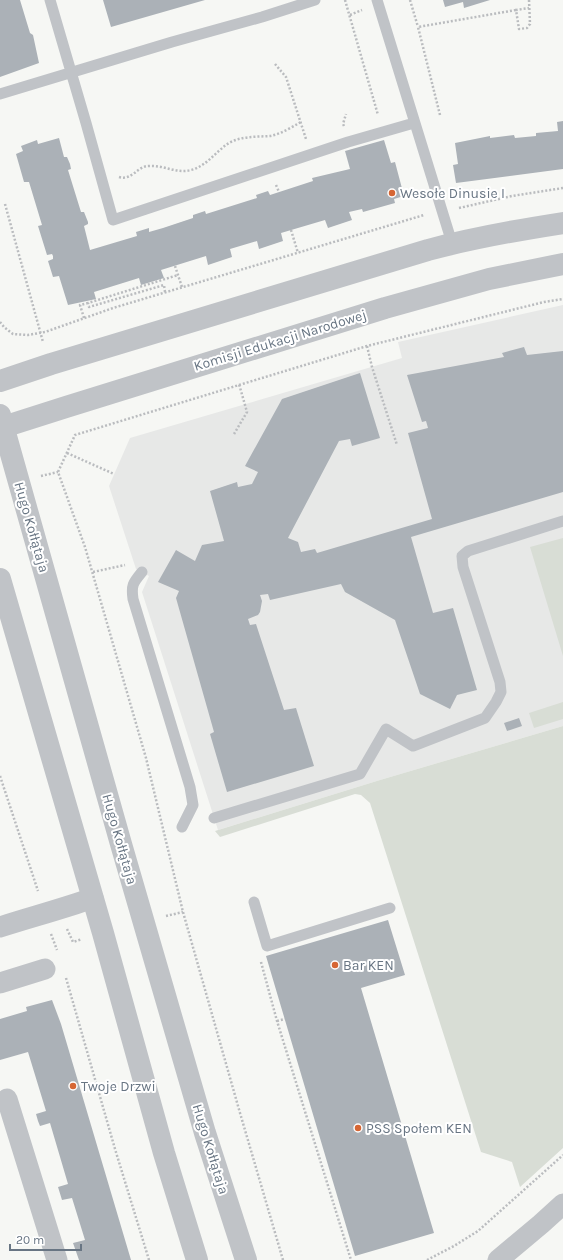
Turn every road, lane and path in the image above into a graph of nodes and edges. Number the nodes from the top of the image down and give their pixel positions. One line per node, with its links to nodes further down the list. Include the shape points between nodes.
1 (50, 0): 11 (lane)
2 (315, 0): 11 (lane)
3 (346, 0): 16 (path)
4 (377, 0): 15 (lane)
5 (410, 0): 9 (path)
6 (529, 0): 7 (path)
7 (529, 8): 8 (path); 8 (path, via 530,24 527,28 519,29)
8 (516, 10): 9 (path)
9 (418, 27): 13 (path)
10 (275, 64): 14 (path, via 286,77)
11 (72, 72): 12 (lane); 18 (lane)
12 (0, 94)
13 (440, 115)
14 (301, 122): 17 (path); 18 (path, via 272,136 241,138 228,144 193,170 183,172 150,166 122,178 110,172)
15 (414, 122): 16 (lane); 21 (lane)
16 (382, 132): 17 (lane)
17 (312, 154): 18 (lane, via 113,220)
18 (100, 172)
19 (563, 188): 21 (path)
20 (5, 204): 35 (path)
21 (442, 211): 24 (lane); 25 (path)
22 (563, 223): 24 (street)
23 (291, 230): 25 (path)
24 (452, 243): 37 (street)
25 (298, 252): 29 (path)
26 (563, 264): 39 (street, Komisji Edukacji Narodowej, via 489,279 385,308)
27 (175, 266): 28 (path)
28 (178, 275): 29 (path); 32 (path)
29 (182, 287): 30 (path)
30 (165, 292): 32 (path, via 164,285 89,307); 33 (path)
31 (563, 299): 36 (path)
32 (88, 303): 33 (path, via 80,305)
33 (84, 318): 35 (path)
34 (0, 322): 35 (path, via 13,334)
35 (39, 333)
36 (367, 346): 38 (path); 41 (path)
37 (0, 381)
38 (239, 384): 40 (path, via 247,412); 42 (path, via 75,435)
39 (1, 424): 69 (street, Hugo Kołłątaja, via 166,998)
40 (234, 434)
41 (397, 445)
42 (67, 453): 43 (path); 46 (path, via 58,472)
43 (114, 474)
44 (563, 521): 50 (lane, via 468,550 462,556 462,567 500,682 501,692 485,718 413,746 386,729 360,774)
45 (127, 564): 46 (path)
46 (92, 572): 70 (path, via 146,758 187,927)
47 (142, 572): 51 (lane, via 133,583 133,599 190,787 193,805)
48 (0, 579): 52 (street)
49 (0, 776): 55 (path)
50 (214, 818)
51 (182, 827)
52 (93, 898): 55 (street, via 61,910); 68 (street, via 164,1153)
53 (254, 902): 57 (lane)
54 (390, 908): 57 (lane)
55 (44, 913): 56 (street); 58 (path)
56 (0, 927)
57 (267, 946): 62 (path, via 258,951)
58 (58, 951)
59 (55, 971): 60 (street); 67 (path, via 115,1149)
60 (0, 983)
61 (285, 1019): 62 (path)
62 (277, 1020): 71 (path)
63 (7, 1099): 66 (street)
64 (563, 1155): 72 (path, via 478,1231)
65 (563, 1204): 73 (street)
66 (57, 1260)
67 (149, 1260)
68 (197, 1260)
69 (246, 1260)
70 (283, 1260)
71 (351, 1260)
72 (427, 1260)
73 (498, 1260)

